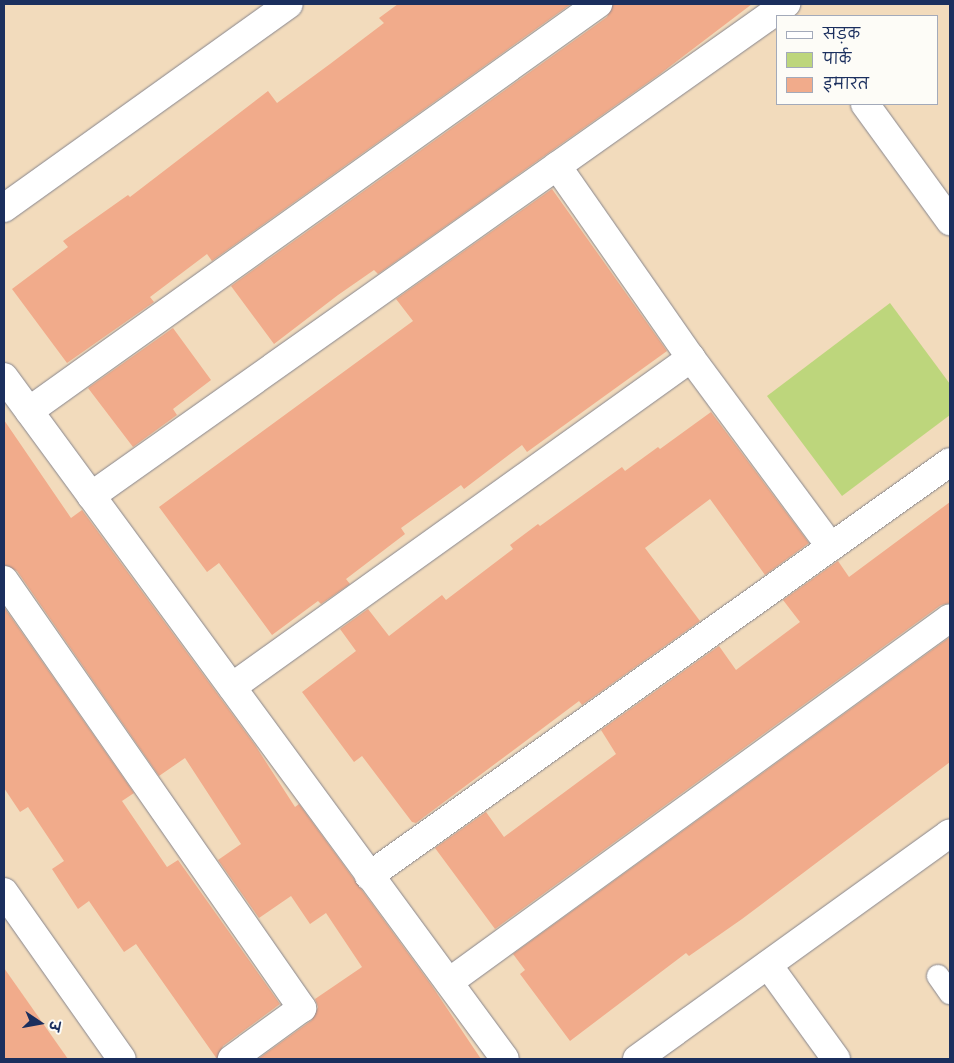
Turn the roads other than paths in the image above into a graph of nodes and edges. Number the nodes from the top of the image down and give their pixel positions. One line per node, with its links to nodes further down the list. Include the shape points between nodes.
1 (289, 4): 8 (street)
2 (598, 4): 12 (street)
3 (786, 4): 7 (street)
4 (792, 4): 5 (street)
5 (800, 15)
6 (866, 105): 9 (street)
7 (557, 166): 10 (street); 14 (street)
8 (4, 208)
9 (950, 222)
10 (691, 358): 15 (street); 18 (street)
11 (4, 377): 12 (street)
12 (29, 411): 14 (street)
13 (950, 462): 15 (street)
14 (92, 496): 18 (street)
15 (831, 547): 20 (street)
16 (4, 580): 25 (street, via 302,1008)
17 (950, 618): 23 (street)
18 (232, 687): 20 (street)
19 (950, 833): 22 (street)
20 (370, 876): 23 (street)
21 (4, 892): 24 (street)
22 (768, 965): 27 (street); 28 (street)
23 (450, 982): 26 (street)
24 (122, 1059)
25 (232, 1059)
26 (505, 1059)
27 (637, 1059)
28 (836, 1059)

